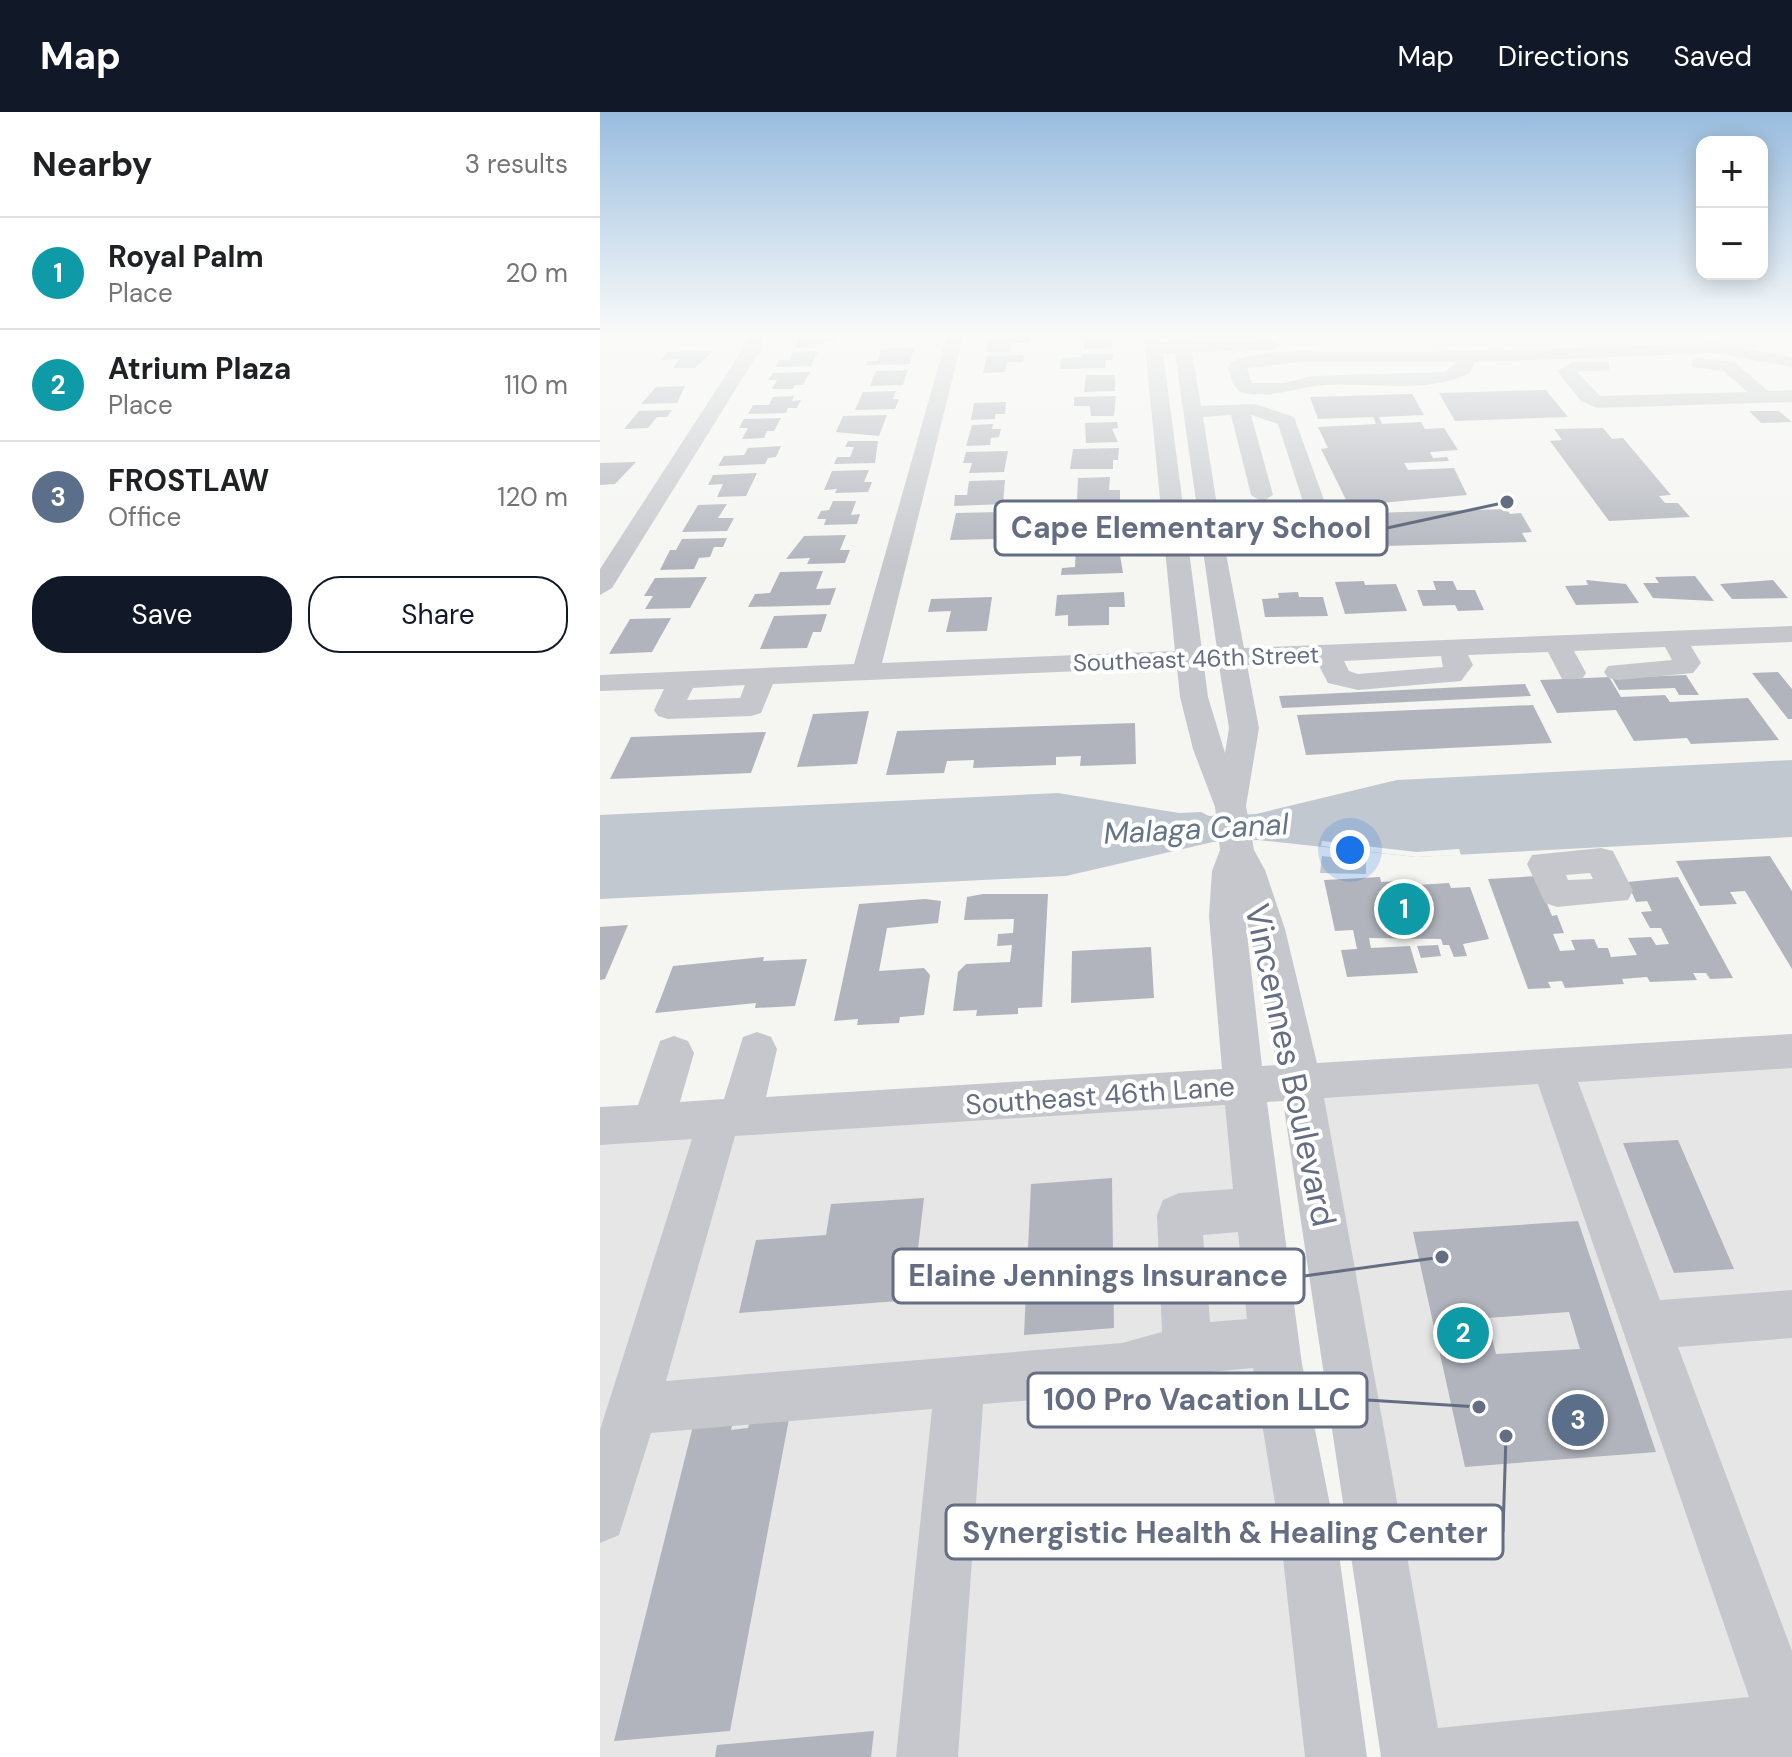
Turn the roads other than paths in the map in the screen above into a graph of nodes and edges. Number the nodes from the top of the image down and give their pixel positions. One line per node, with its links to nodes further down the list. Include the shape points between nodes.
1 (1193, 412): 8 (street, Vincennes Boulevard)
2 (711, 413): 9 (street)
3 (935, 413): 15 (street)
4 (1161, 413): 14 (street, Vincennes Boulevard)
5 (1240, 413): 7 (street)
6 (1270, 413): 8 (street, via 1287,421 1317,511 1314,519 1305,525)
7 (1262, 495)
8 (1210, 532): 13 (street, Vincennes Boulevard)
9 (600, 588)
10 (1792, 634): 11 (street)
11 (1674, 639): 12 (street); 16 (street, via 1686,656 1683,667)
12 (1557, 644): 13 (street, Southeast 46th Street, via 1451,648 1459,665 1451,675 1358,682 1338,677 1327,654); 17 (street)
13 (1233, 657): 14 (street, Southeast 46th Street); 19 (street, Vincennes Boulevard, via 1244,728)
14 (1191, 658): 15 (street, Southeast 46th Street); 19 (street, Vincennes Boulevard, via 1204,736)
15 (866, 672): 18 (street, Southeast 46th Street, via 762,677 751,707 668,710 682,681)
16 (1618, 672)
17 (1572, 673)
18 (600, 683)
19 (1231, 807): 20 (street, Vincennes Boulevard)
20 (1237, 850): 25 (street, Vincennes Boulevard, via 1267,929); 26 (street, Vincennes Boulevard, via 1229,871 1227,916)
21 (757, 1049): 27 (street)
22 (1792, 1051): 24 (street, Southeast 46th Lane)
23 (674, 1053): 28 (street)
24 (1552, 1066): 25 (street, Southeast 46th Lane); 32 (street)
25 (1300, 1082): 26 (street, Southeast 46th Lane); 41 (street, Vincennes Boulevard)
26 (1245, 1085): 27 (street, Southeast 46th Lane); 30 (street, Vincennes Boulevard)
27 (729, 1118): 28 (street, Southeast 46th Lane); 36 (street)
28 (653, 1123): 29 (street, Southeast 46th Lane)
29 (600, 1126)
30 (1258, 1209): 33 (street, Vincennes Boulevard); 34 (street, via 1179,1215)
31 (1792, 1314): 32 (street)
32 (1644, 1325): 38 (street)
33 (1274, 1341): 34 (street); 40 (street, Vincennes Boulevard, via 1309,1540)
34 (1188, 1349): 35 (street, via 1122,1368)
35 (960, 1381): 36 (street); 39 (street)
36 (633, 1409): 37 (street)
37 (600, 1516)
38 (1791, 1728): 42 (street)
39 (927, 1757)
40 (1336, 1757)
41 (1412, 1757)
42 (1443, 1757)

